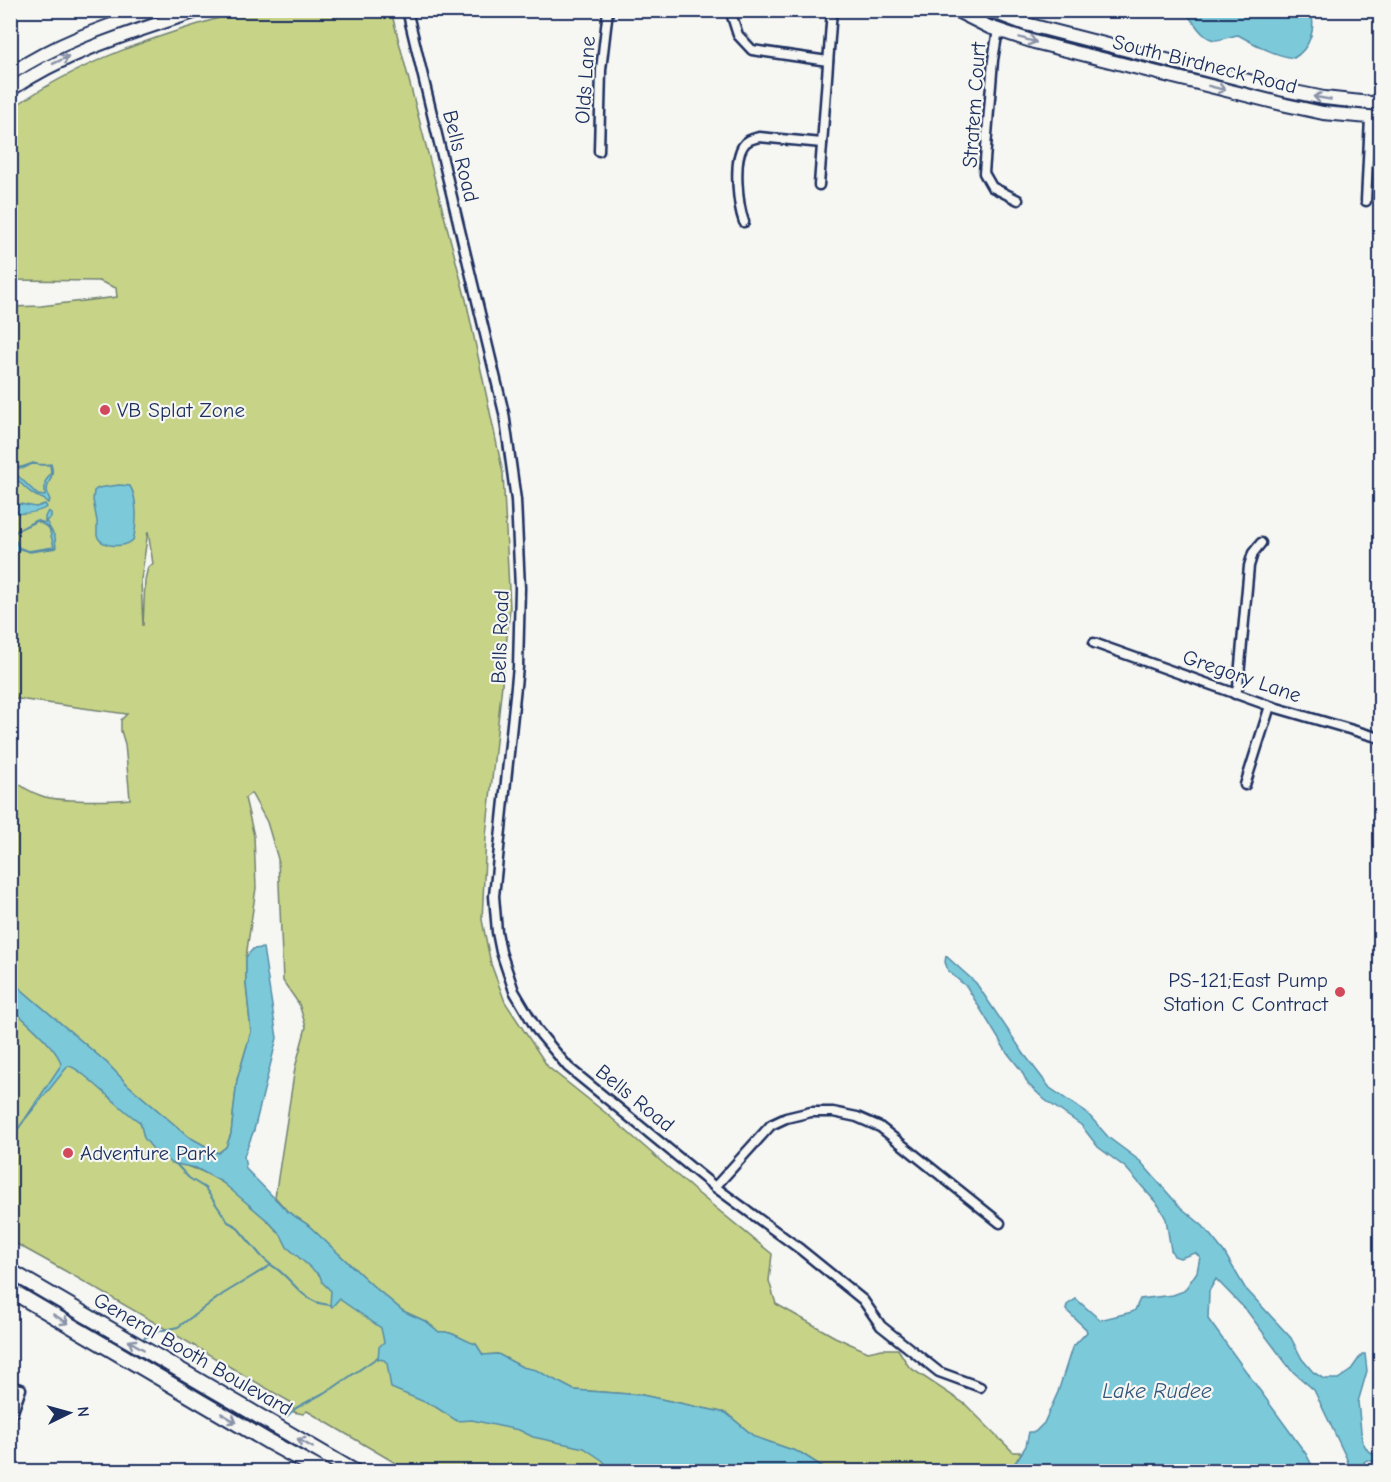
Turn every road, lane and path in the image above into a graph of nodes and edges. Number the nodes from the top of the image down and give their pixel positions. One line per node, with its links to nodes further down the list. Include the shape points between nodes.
1 (154, 10): 11 (main road, via 79,36)
2 (200, 10): 12 (main road, one-way to 2, via 75,53)
3 (407, 10): 27 (street, Bells Road, via 504,413 516,500 518,667 494,896 501,952 514,991 557,1056)
4 (608, 10): 16 (street, Olds Lane, via 601,70)
5 (730, 10): 10 (street, via 738,34 752,50)
6 (832, 10): 10 (street)
7 (955, 10): 9 (main road, South Birdneck Road)
8 (988, 10): 13 (main road, South Birdneck Road, one-way to 8, via 1280,89 1037,27)
9 (998, 30): 14 (main road, South Birdneck Road, one-way to 14, via 1286,105); 18 (street, Stratem Court, via 984,173 992,187)
10 (828, 61): 15 (street)
11 (10, 74)
12 (10, 90)
13 (1380, 105)
14 (1375, 118): 19 (street)
15 (822, 143): 17 (street); 20 (street, via 759,137 744,144 738,160)
16 (599, 151)
17 (819, 185)
18 (1018, 200)
19 (1366, 201)
20 (744, 222)
21 (1262, 543): 23 (street, via 1249,566)
22 (1094, 643): 23 (street, Gregory Lane)
23 (1236, 694): 24 (street, Gregory Lane)
24 (1270, 706): 25 (street, Gregory Lane); 26 (street)
25 (1380, 738)
26 (1245, 785)
27 (715, 1187): 28 (street, via 771,1125 811,1112 844,1113 887,1132); 32 (street, Bells Road, via 863,1300 881,1326 939,1372)
28 (1000, 1223)
29 (10, 1271): 35 (highway, General Booth Boulevard, one-way to 29)
30 (10, 1290): 34 (highway, General Booth Boulevard, one-way to 34)
31 (10, 1387): 33 (street, via 21,1389)
32 (980, 1387)
33 (10, 1420)
34 (324, 1472)
35 (356, 1472)

